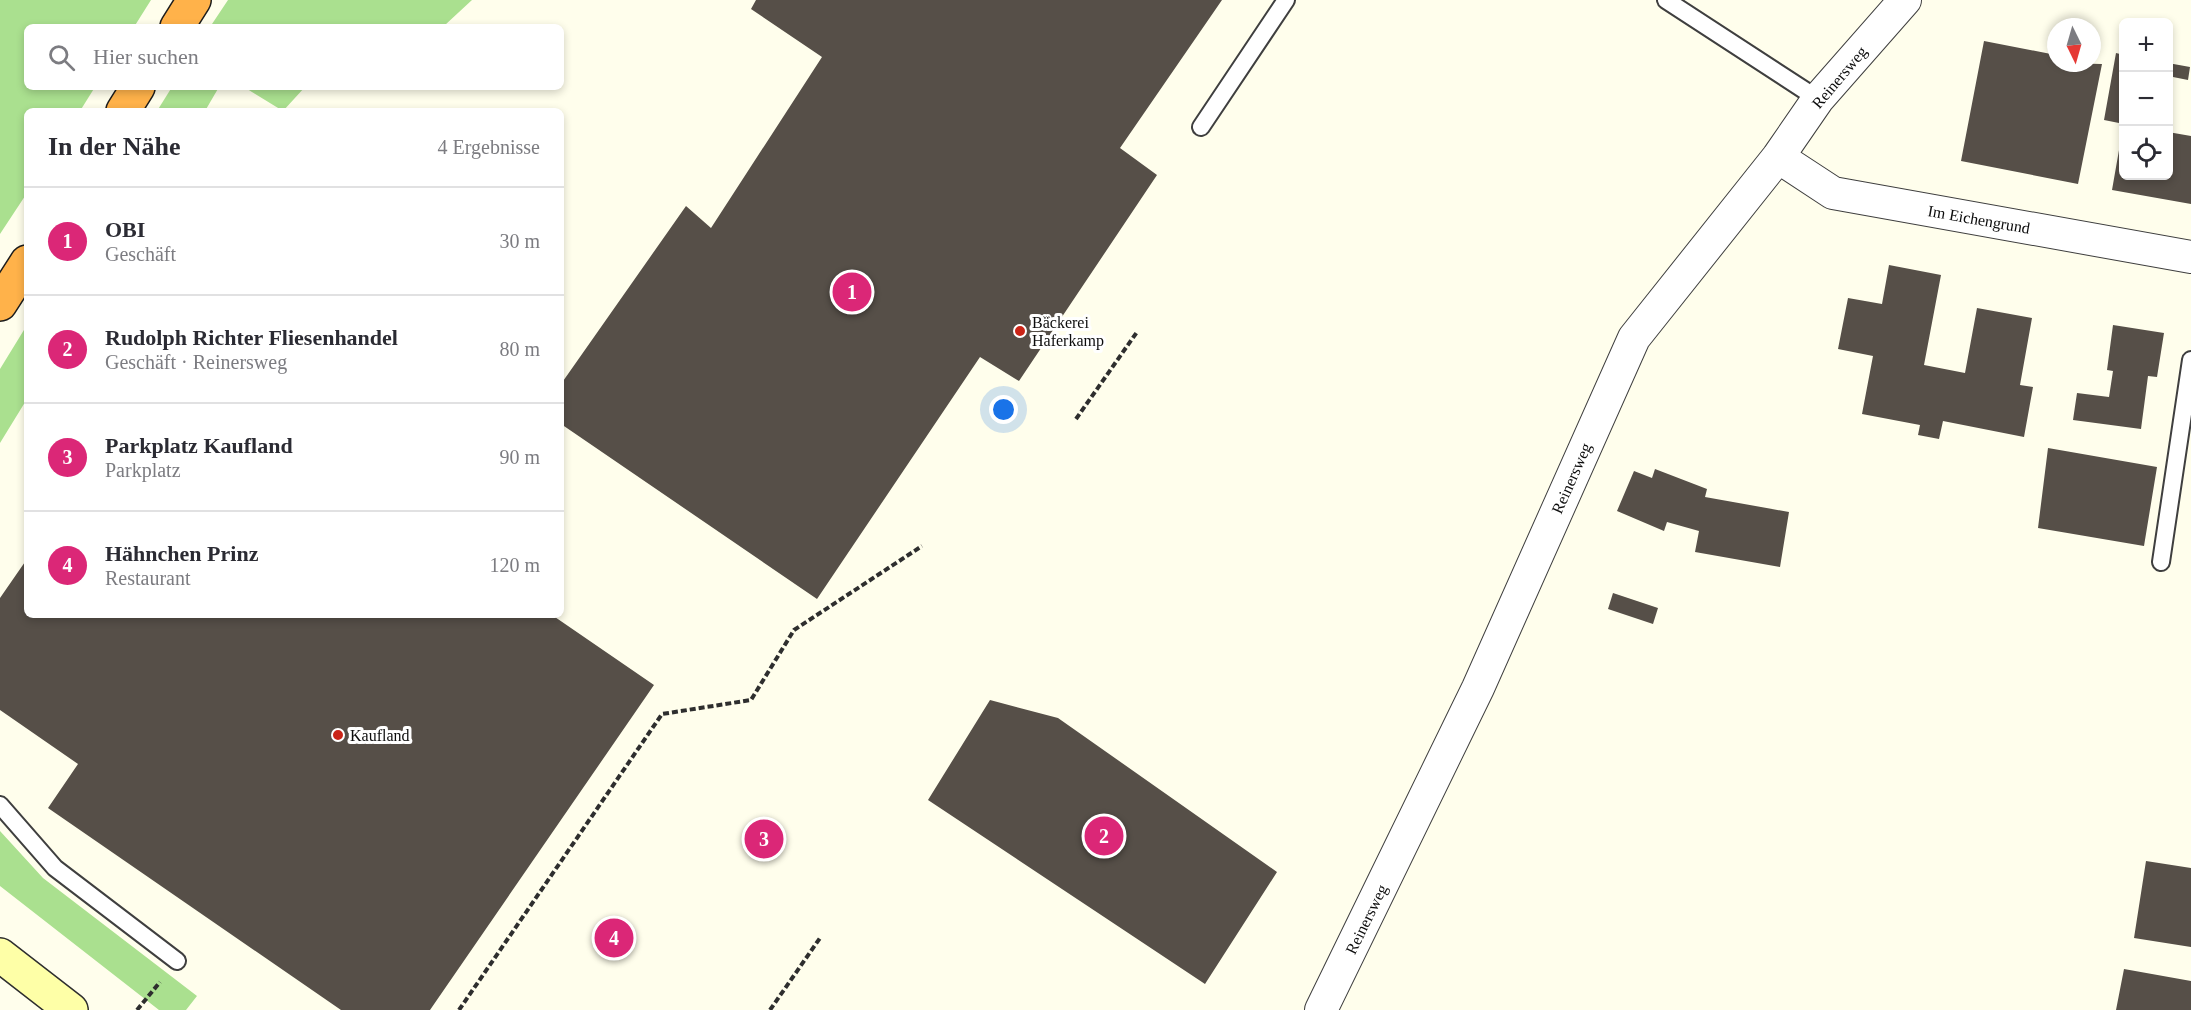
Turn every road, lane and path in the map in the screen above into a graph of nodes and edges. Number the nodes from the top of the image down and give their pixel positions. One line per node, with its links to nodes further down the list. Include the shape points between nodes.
1 (194, 0): 5 (highway)
2 (1286, 0): 9 (lane)
3 (1666, 0): 7 (lane)
4 (1905, 0): 7 (street, Reinersweg)
5 (179, 24)
6 (136, 90): 8 (highway)
7 (1818, 99): 10 (street, Reinersweg)
8 (125, 108)
9 (1201, 126)
10 (1778, 157): 11 (street, Im Eichengrund, via 1833,193); 27 (street, Reinersweg, via 1635,338 1478,688)
11 (2191, 257)
12 (24, 267): 13 (highway)
13 (0, 304)
14 (1137, 332): 16 (path)
15 (2191, 360): 18 (lane)
16 (1076, 419)
17 (922, 546): 25 (path, via 794,630 751,700 662,714)
18 (2161, 562)
19 (0, 805): 22 (lane, via 55,868)
20 (820, 938): 26 (path)
21 (0, 955): 23 (main road)
22 (177, 961): 24 (path)
23 (71, 1010)
24 (137, 1010)
25 (459, 1010)
26 (770, 1010)
27 (1321, 1010)

